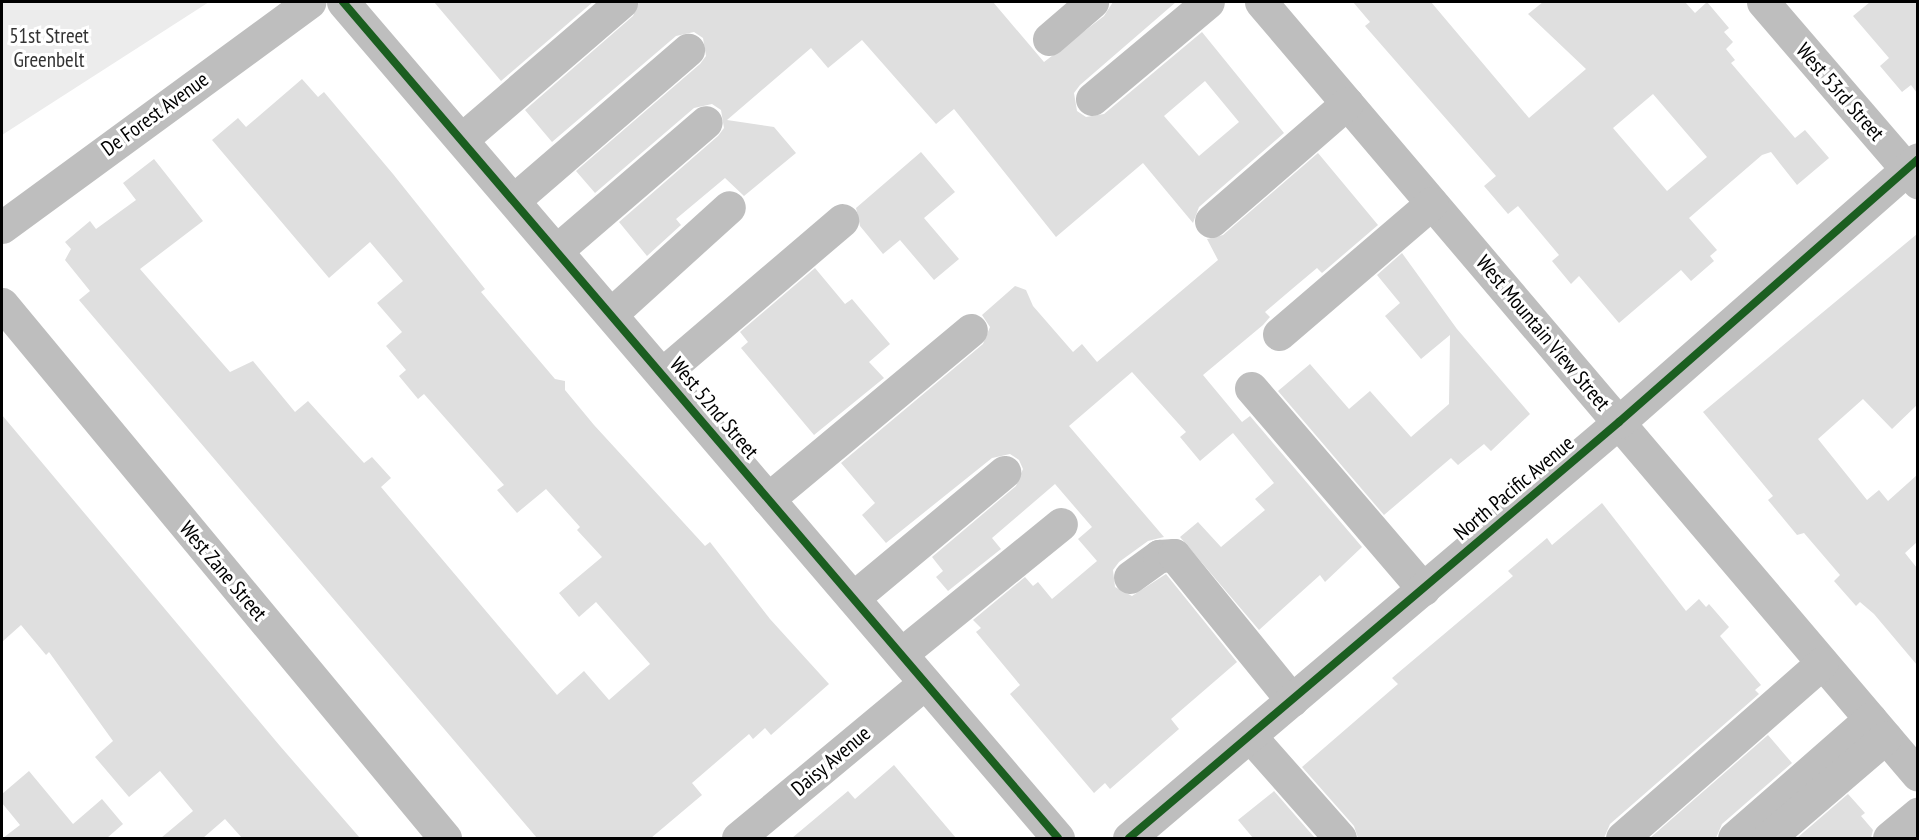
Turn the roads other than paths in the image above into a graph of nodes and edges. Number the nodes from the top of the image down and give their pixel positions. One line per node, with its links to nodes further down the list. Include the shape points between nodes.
1 (309, 2): 20 (street, De Forest Avenue)
2 (343, 2): 13 (street, West 52nd Street)
3 (621, 2): 13 (street)
4 (1092, 2): 8 (street)
5 (1208, 2): 10 (street)
6 (1261, 2): 11 (street, West Mountain View Street)
7 (1763, 2): 14 (street, West 53rd Street)
8 (1049, 39)
9 (688, 50): 15 (street)
10 (1092, 99)
11 (1347, 103): 16 (street, West Mountain View Street); 19 (street)
12 (706, 122): 21 (street)
13 (462, 139): 15 (street, West 52nd Street)
14 (1914, 170): 28 (street, North Pacific Avenue)
15 (514, 200): 21 (street, West 52nd Street)
16 (1432, 203): 25 (street); 28 (street, West Mountain View Street)
17 (729, 207): 23 (street)
18 (842, 220): 26 (street)
19 (1210, 221)
20 (2, 227)
21 (557, 250): 23 (street, West 52nd Street)
22 (2, 304): 43 (street, West Zane Street)
23 (611, 314): 26 (street, West 52nd Street)
24 (971, 330): 30 (street)
25 (1279, 334)
26 (662, 374): 30 (street, West 52nd Street)
27 (1251, 388): 33 (street)
28 (1619, 422): 33 (street, North Pacific Avenue); 36 (street, West Mountain View Street)
29 (1004, 472): 34 (street)
30 (768, 499): 34 (street, West 52nd Street)
31 (1061, 524): 35 (street)
32 (1130, 577): 38 (street, via 1159,556 1174,555)
33 (1423, 589): 38 (street, North Pacific Avenue)
34 (853, 598): 35 (street, West 52nd Street)
35 (900, 654): 37 (street, West 52nd Street)
36 (1822, 663): 39 (street, West Mountain View Street); 48 (street)
37 (925, 683): 44 (street, Daisy Avenue); 45 (street, West 52nd Street)
38 (1292, 700): 40 (street, North Pacific Avenue)
39 (1878, 728): 41 (street, West Mountain View Street); 49 (street); 50 (street)
40 (1250, 736): 46 (street, North Pacific Avenue); 47 (street)
41 (1917, 774)
42 (1917, 814): 51 (street)
43 (445, 838)
44 (738, 838)
45 (1058, 838)
46 (1129, 838)
47 (1340, 838)
48 (1622, 838)
49 (1734, 838)
50 (1768, 838)
51 (1889, 838)

